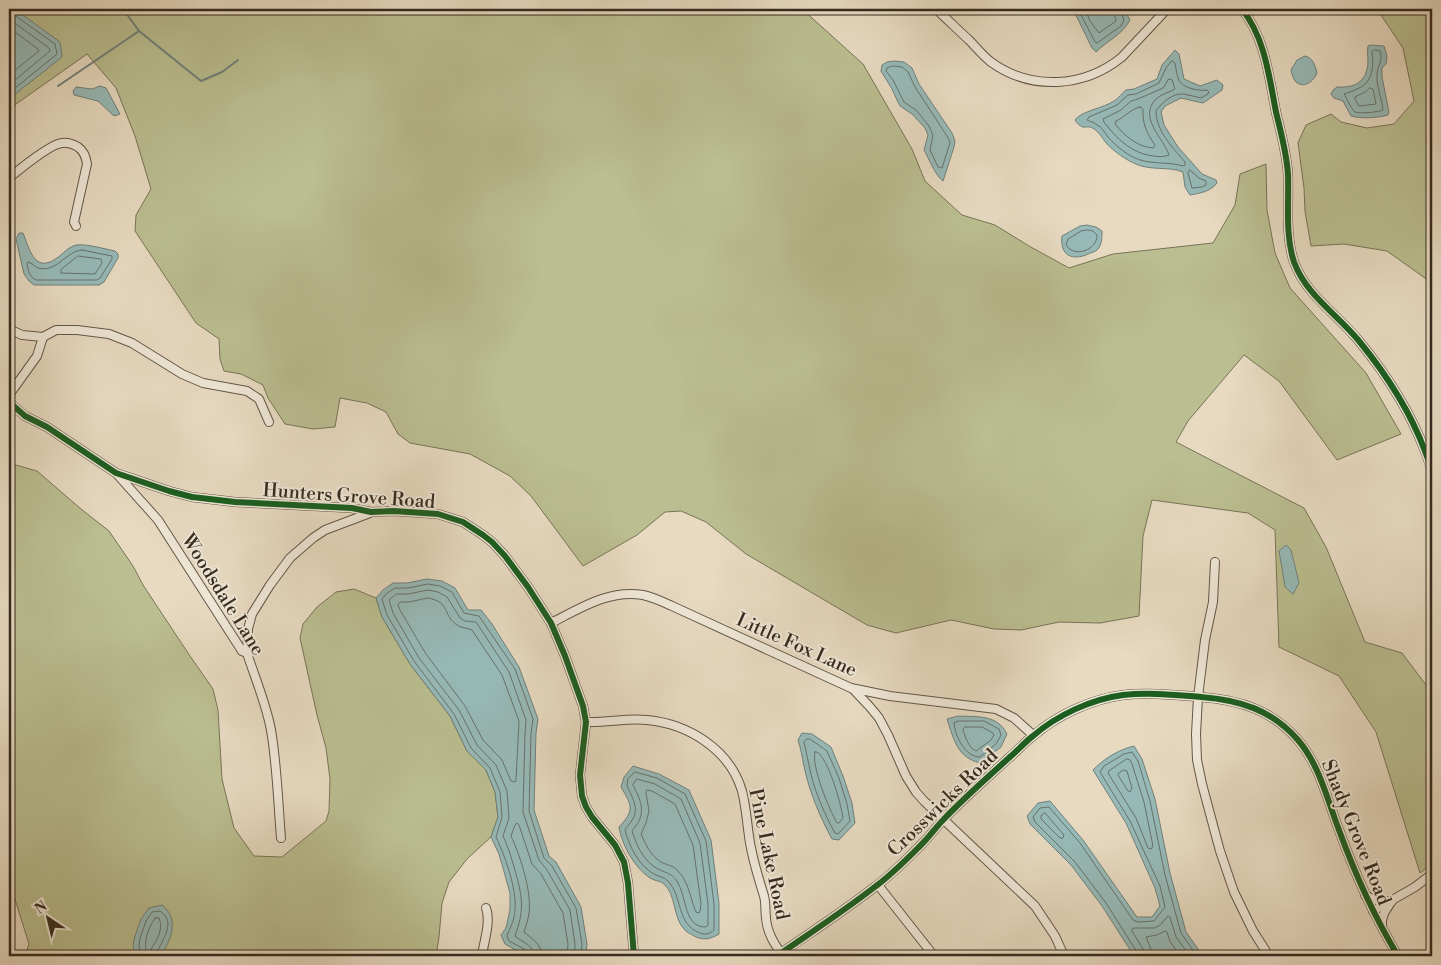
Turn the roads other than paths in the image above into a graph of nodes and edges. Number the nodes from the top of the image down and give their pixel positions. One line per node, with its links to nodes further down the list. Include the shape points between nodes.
1 (936, 9): 2 (street, via 1003,70 1028,79 1054,83 1086,78 1114,64)
2 (1167, 9)
3 (1242, 9): 11 (street, via 1256,31 1264,53 1287,164 1290,248 1296,267 1311,291 1358,340 1388,381 1413,423)
4 (9, 178): 5 (street, via 61,143 80,148 87,164 74,222)
5 (76, 226)
6 (9, 329): 7 (street)
7 (43, 337): 8 (street, via 37,356); 10 (street, via 56,330 109,334 132,343 203,383 247,391 259,398)
8 (9, 395)
9 (9, 402): 12 (street, Hunters Grove Road, via 25,416 47,426)
10 (269, 422)
11 (1432, 470): 13 (street)
12 (116, 473): 14 (street, Hunters Grove Road, via 205,499 352,508); 17 (street, Woodsdale Lane, via 158,520)
13 (1432, 484)
14 (371, 512): 16 (street, Hunters Grove Road, via 438,514 463,522 483,534 506,556); 17 (street, via 325,530 290,558 252,614)
15 (1214, 562): 19 (street, via 1213,602)
16 (551, 623): 18 (street, Little Fox Lane, via 603,598 644,595); 20 (street, Hunters Grove Road)
17 (246, 653): 23 (street, Woodsdale Lane, via 271,729)
18 (852, 688): 21 (street, Little Fox Lane, via 1002,711); 22 (street, via 878,718 916,792)
19 (1198, 697): 21 (street, Crosswicks Road, via 1142,693 1122,695 1078,708); 26 (street, Shady Grove Road, via 1229,700 1254,708 1278,722 1296,739 1318,770); 36 (street, via 1197,760 1220,851 1234,892)
20 (586, 722): 31 (street, Pine Lake Road, via 646,720 669,724 696,734 727,762 742,792 751,848 765,898 767,925); 33 (street, Hunters Grove Road, via 580,775 582,796 592,817 615,845 624,862)
21 (1033, 735): 22 (street, Crosswicks Road)
22 (944, 819): 25 (street, Crosswicks Road); 35 (street, via 1035,906)
23 (281, 838)
24 (1432, 874): 27 (street)
25 (878, 885): 31 (street, Crosswicks Road); 34 (street)
26 (1365, 895): 27 (street, via 1382,902); 29 (street, Shady Grove Road)
27 (1393, 900): 29 (street); 30 (street, via 1383,913)
28 (486, 908): 32 (street, via 489,916)
29 (1373, 911): 30 (street, Shady Grove Road)
30 (1382, 929): 37 (street, Shady Grove Road)
31 (780, 955)
32 (482, 956)
33 (634, 956)
34 (934, 956)
35 (1064, 956)
36 (1269, 956)
37 (1398, 956)

